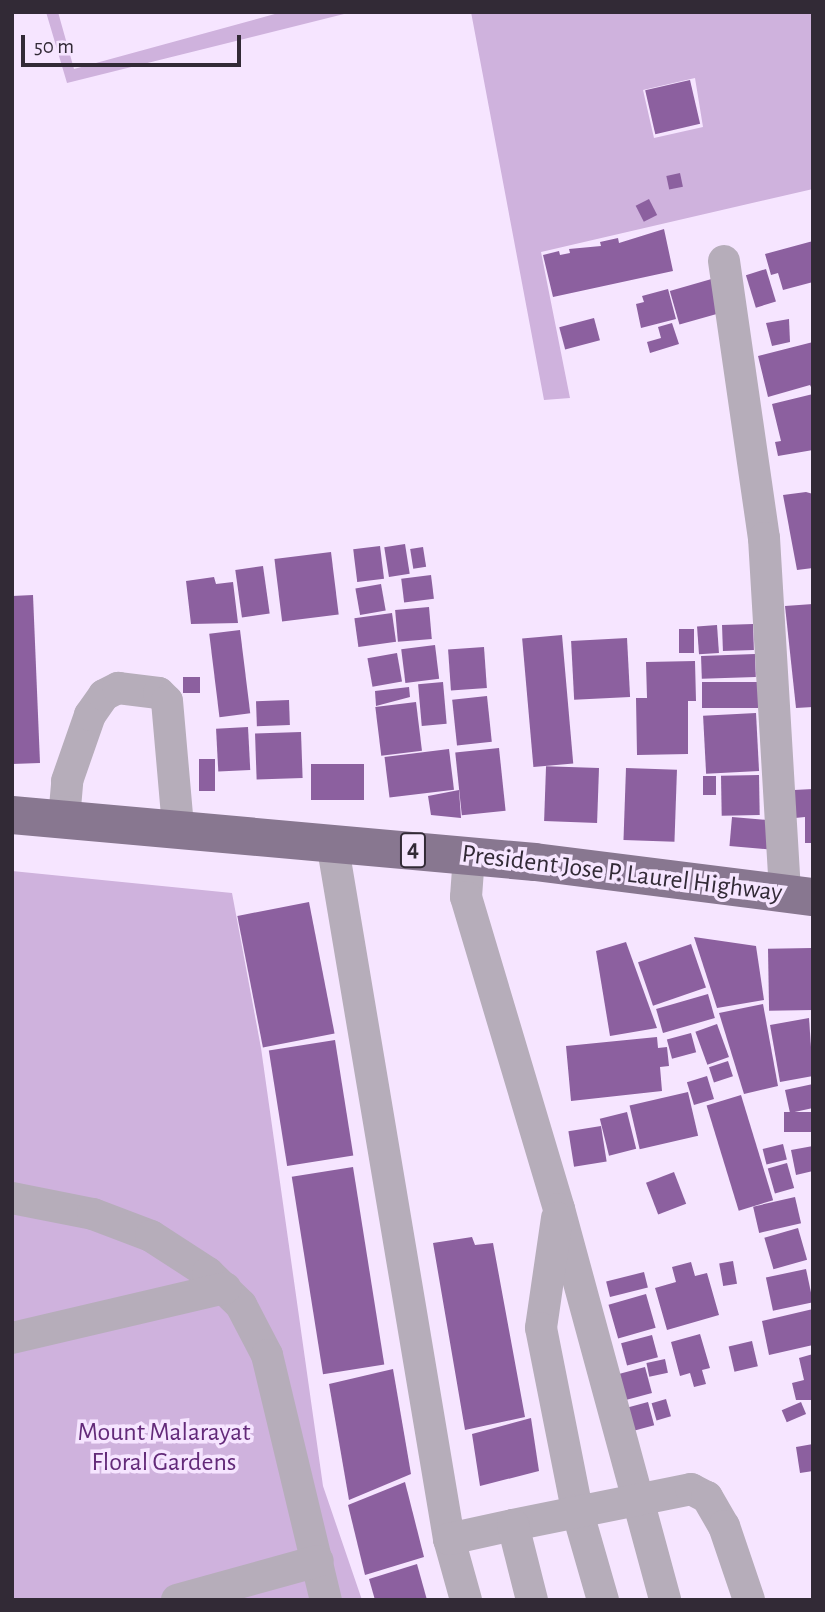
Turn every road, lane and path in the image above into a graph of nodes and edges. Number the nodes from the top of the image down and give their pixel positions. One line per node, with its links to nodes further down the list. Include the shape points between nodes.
1 (724, 261): 7 (street, via 764,538)
2 (12, 815): 3 (main road, President Jose P. Laurel Highway / 4)
3 (64, 819): 4 (main road, President Jose P. Laurel Highway / 4); 4 (street, via 67,781 90,715 104,695 118,688 159,692 167,701)
4 (178, 828): 5 (main road, President Jose P. Laurel Highway / 4)
5 (332, 842): 6 (main road, President Jose P. Laurel Highway / 4); 15 (street)
6 (469, 856): 7 (main road, President Jose P. Laurel Highway / 4); 9 (street, via 466,897)
7 (799, 895)
8 (12, 1198): 10 (street, via 132,1227 190,1259)
9 (559, 1209): 12 (street); 13 (street, via 541,1328)
10 (225, 1288): 11 (street); 16 (street, via 251,1321 267,1355)
11 (12, 1338)
12 (637, 1499): 13 (street); 22 (street); 23 (street, via 691,1489 707,1497 724,1526)
13 (577, 1510): 14 (street); 21 (street)
14 (513, 1525): 15 (street); 20 (street)
15 (450, 1539): 19 (street)
16 (318, 1561): 17 (street); 18 (street)
17 (177, 1600)
18 (326, 1600)
19 (466, 1600)
20 (532, 1600)
21 (603, 1600)
22 (666, 1600)
23 (749, 1600)

